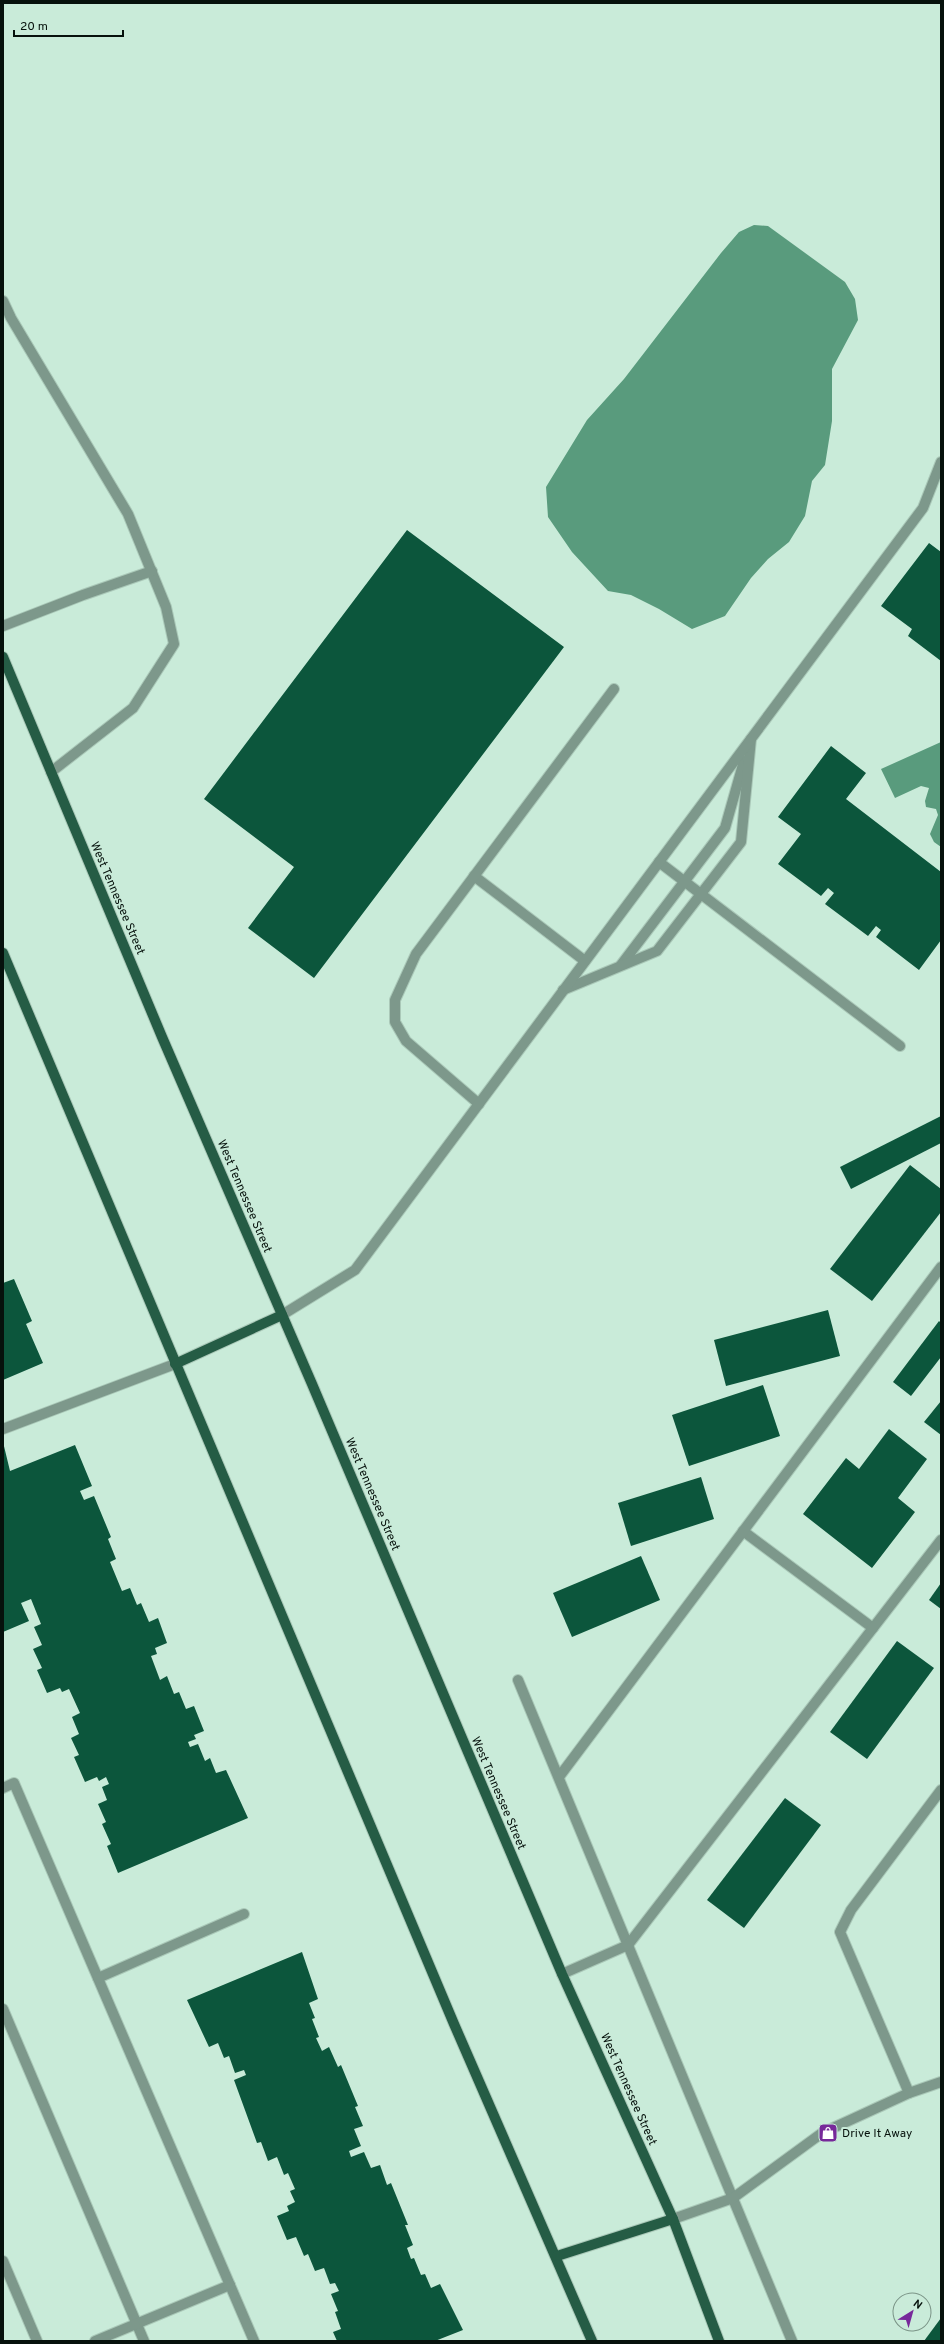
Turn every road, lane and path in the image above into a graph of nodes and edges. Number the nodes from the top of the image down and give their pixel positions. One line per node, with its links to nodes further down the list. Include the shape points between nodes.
1 (3, 301): 3 (lane, via 128,514)
2 (940, 469): 7 (lane, via 923,508)
3 (152, 571): 4 (lane); 8 (lane, via 166,607 174,644 133,708)
4 (3, 626)
5 (3, 657): 8 (main road, West Tennessee Street)
6 (614, 689): 10 (lane)
7 (751, 738): 9 (lane); 11 (lane, via 725,828); 12 (lane, via 741,842)
8 (51, 772): 20 (main road, West Tennessee Street)
9 (659, 862): 11 (lane); 14 (lane)
10 (474, 876): 14 (lane); 18 (lane, via 413,959 395,1000 395,1022 406,1041)
11 (684, 881): 12 (lane); 15 (lane)
12 (701, 894): 15 (lane, via 657,951); 17 (lane)
13 (3, 953): 21 (main road)
14 (585, 961): 16 (lane)
15 (620, 967): 16 (lane)
16 (563, 990): 18 (lane)
17 (900, 1046)
18 (479, 1104): 20 (lane, via 355,1270)
19 (941, 1267): 23 (lane)
20 (282, 1315): 21 (main road); 32 (main road, West Tennessee Street)
21 (175, 1364): 22 (lane); 39 (main road, via 454,2024)
22 (3, 1429)
23 (743, 1531): 25 (lane); 27 (lane)
24 (941, 1540): 25 (lane)
25 (873, 1628): 31 (lane)
26 (518, 1680): 27 (lane)
27 (559, 1777): 31 (lane)
28 (3, 1788): 33 (lane, via 14,1783)
29 (941, 1790): 36 (lane, via 851,1910 840,1932)
30 (244, 1914): 33 (lane)
31 (628, 1945): 32 (lane); 37 (lane)
32 (562, 1974): 38 (main road, West Tennessee Street)
33 (98, 1978): 41 (lane)
34 (3, 2009): 42 (lane)
35 (941, 2082): 36 (lane)
36 (909, 2093): 37 (lane, via 822,2133)
37 (733, 2198): 38 (lane); 49 (lane)
38 (673, 2219): 39 (main road); 48 (main road, West Tennessee Street)
39 (556, 2256): 47 (main road)
40 (4, 2263): 43 (lane)
41 (230, 2284): 42 (lane); 46 (lane)
42 (137, 2323): 44 (lane); 45 (lane)
43 (37, 2341)
44 (95, 2341)
45 (144, 2341)
46 (254, 2341)
47 (592, 2341)
48 (719, 2341)
49 (790, 2341)

